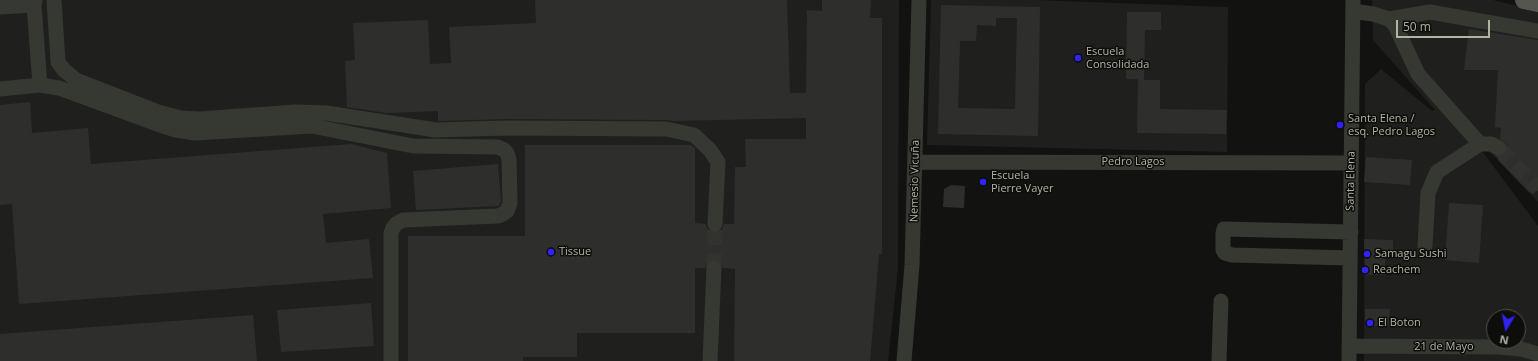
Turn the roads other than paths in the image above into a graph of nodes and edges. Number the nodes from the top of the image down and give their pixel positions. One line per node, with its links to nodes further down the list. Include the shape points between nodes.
1 (54, 0): 16 (street, via 58,62 64,70 76,80 158,112 181,118 296,112 326,113 436,130 666,129 694,135 718,162)
2 (919, 0): 14 (street, Nemesio Vicuña)
3 (1524, 0): 5 (main road)
4 (35, 3): 7 (street); 10 (street)
5 (1538, 3)
6 (1353, 5): 8 (street); 15 (street, Santa Elena)
7 (0, 7)
8 (1389, 19): 9 (street, via 1430,12); 12 (street, via 1395,25 1418,74)
9 (1538, 31)
10 (40, 86): 11 (street); 25 (street, via 59,88 176,130 195,132 312,126 413,146 498,147 504,150 509,159 510,203 503,214 403,220 393,228)
11 (0, 89)
12 (1480, 144): 13 (street, via 1491,144); 18 (street, via 1437,172 1428,193)
13 (1499, 148)
14 (915, 162): 15 (street, Pedro Lagos); 27 (street, Nemesio Vicuña, via 912,265)
15 (1351, 163): 17 (street, Santa Elena)
16 (715, 224)
17 (1350, 232): 19 (street, Santa Elena); 19 (street, via 1224,229 1223,239 1223,250 1232,255)
18 (1424, 246)
19 (1350, 258): 22 (street, Santa Elena)
20 (714, 268): 26 (street)
21 (1221, 301): 28 (street)
22 (1349, 354): 23 (street, 21 de Mayo)
23 (1488, 354): 24 (street, 21 de Mayo, via 1509,348)
24 (1538, 354)
25 (391, 361)
26 (710, 361)
27 (904, 361)
28 (1220, 361)

